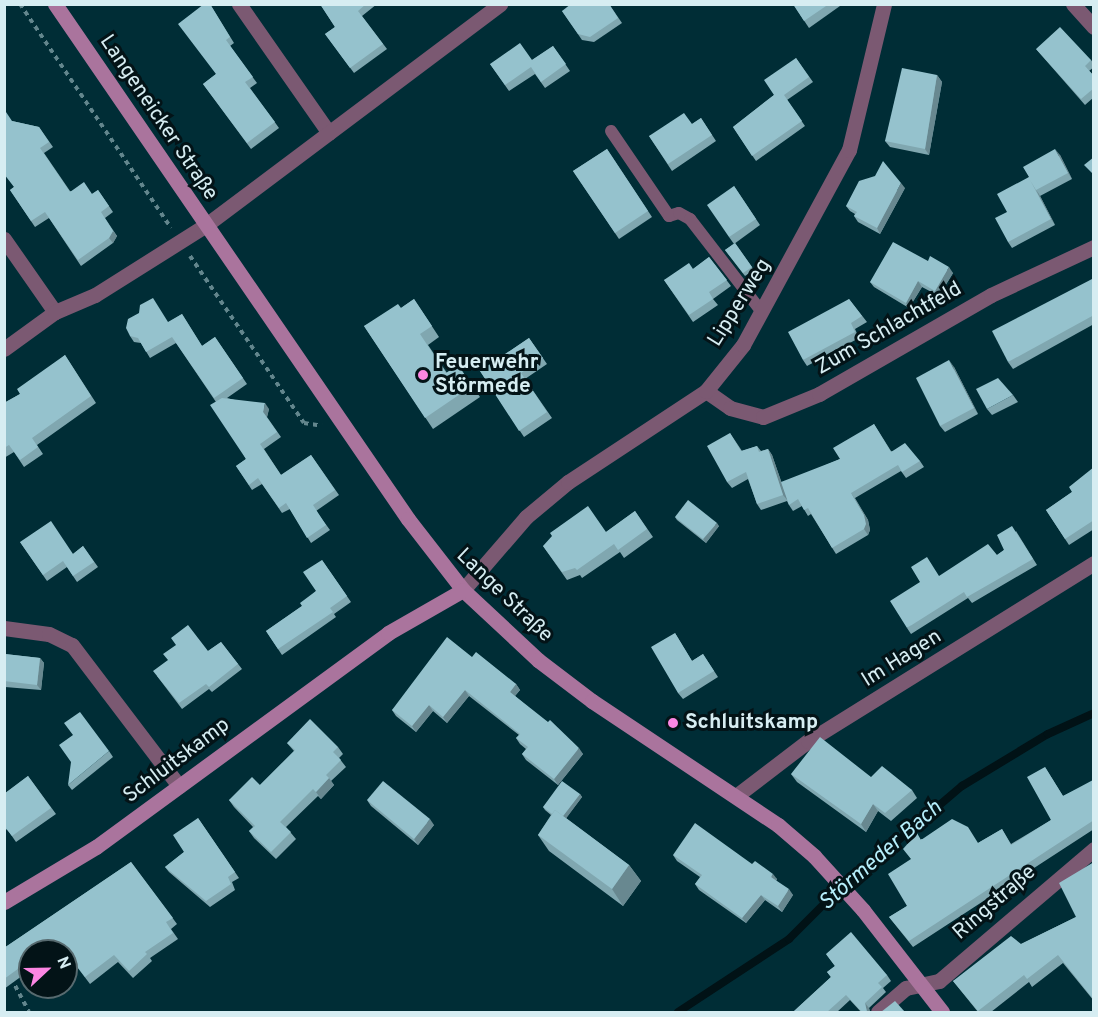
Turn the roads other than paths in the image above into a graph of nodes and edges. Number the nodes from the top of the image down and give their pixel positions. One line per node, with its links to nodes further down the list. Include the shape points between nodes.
1 (55, 4): 9 (main road, Langeneicker Straße)
2 (239, 4): 8 (street)
3 (500, 4): 8 (street)
4 (884, 4): 13 (street, Lipperweg, via 849,150)
5 (1073, 4): 6 (street)
6 (1094, 27)
7 (611, 130): 13 (lane, via 669,216 679,213 690,219)
8 (329, 133): 9 (street)
9 (206, 225): 12 (street, via 95,296); 17 (main road, Lange Straße, via 408,519)
10 (4, 239): 12 (street)
11 (1094, 247): 15 (street, Zum Schlachtfeld, via 991,295 819,394 763,417 730,408)
12 (55, 312): 14 (street)
13 (762, 312): 15 (street, Lipperweg, via 743,345)
14 (4, 349)
15 (706, 391): 17 (street, Lipperweg, via 568,482 526,517)
16 (1094, 563): 20 (street, Im Hagen, via 808,741)
17 (463, 590): 19 (main road, Schluitskamp, via 388,633); 20 (main road, Lange Straße, via 538,660 592,701)
18 (4, 628): 19 (street, via 49,634 72,645)
19 (179, 786): 22 (main road, Schluitskamp, via 96,847)
20 (736, 796): 23 (main road, Lange Straße, via 814,856)
21 (1094, 849): 23 (street, Ringstraße, via 939,981)
22 (4, 902)
23 (922, 984): 24 (street, Ringstraße, via 906,988); 25 (main road)
24 (878, 1012)
25 (942, 1012)

